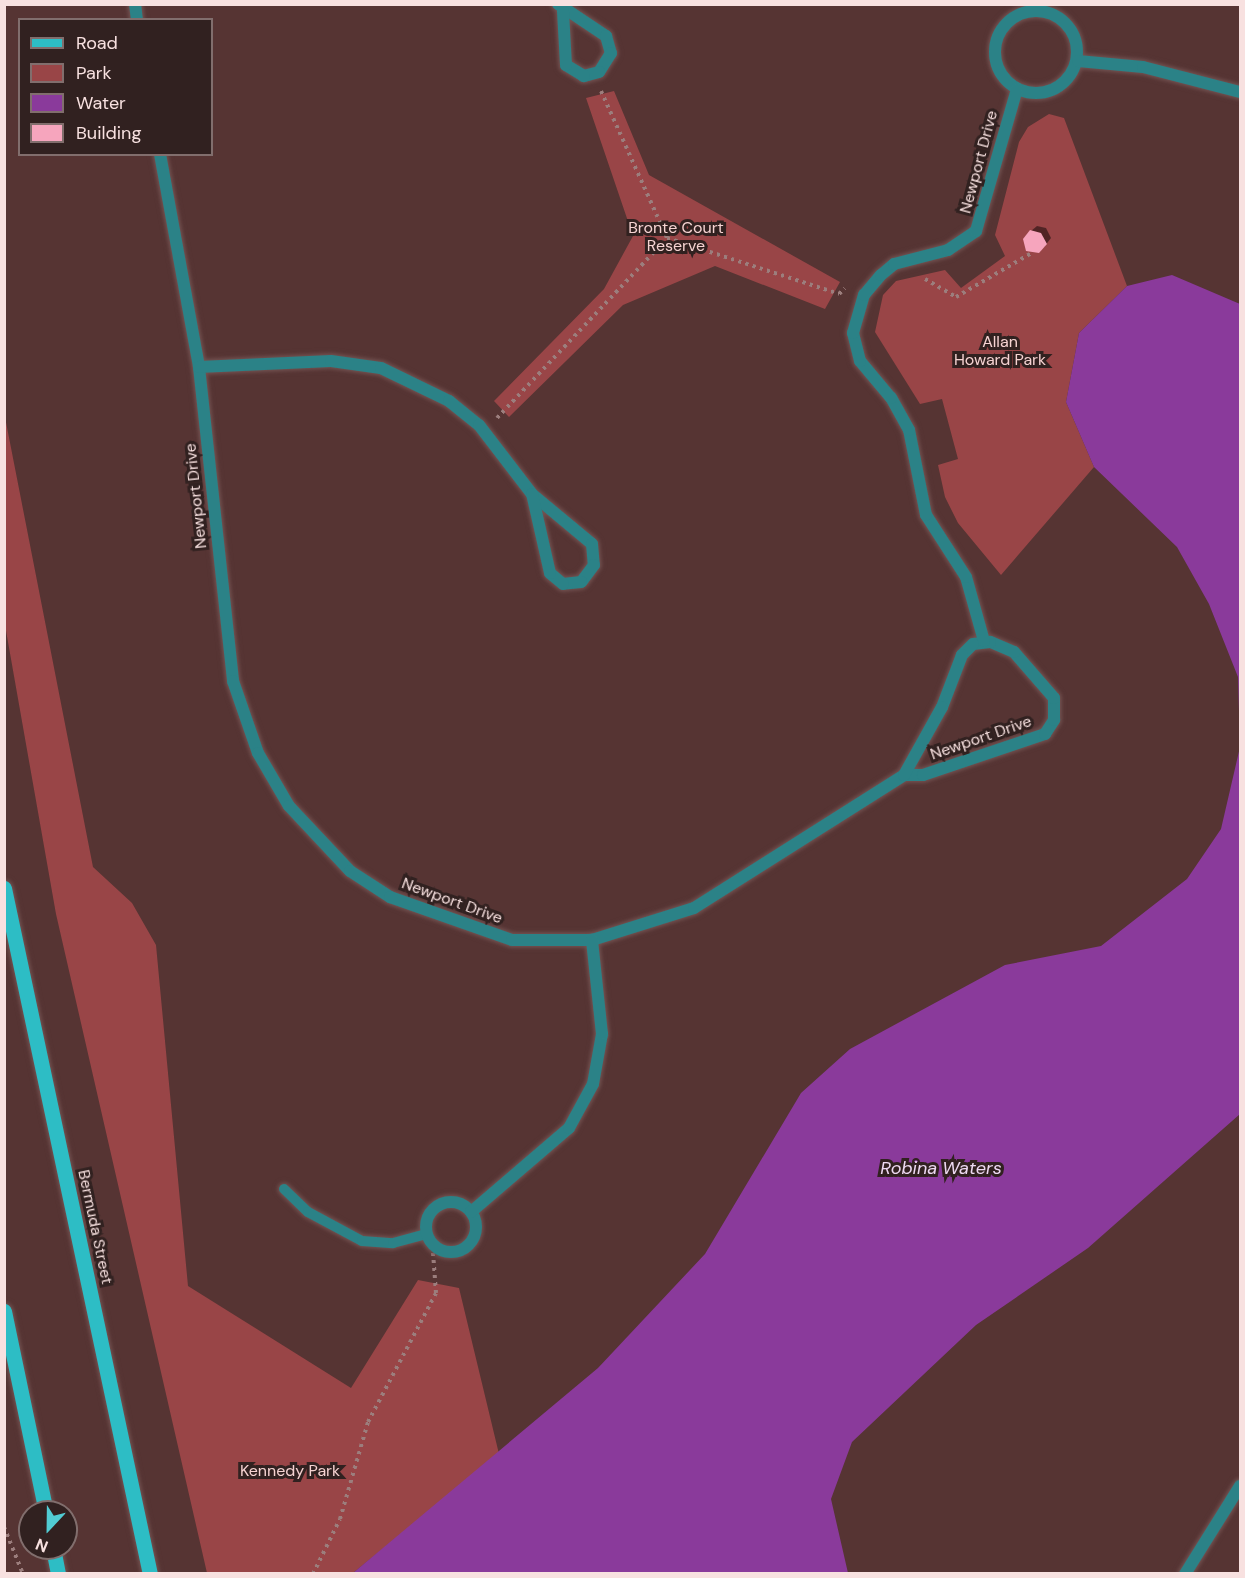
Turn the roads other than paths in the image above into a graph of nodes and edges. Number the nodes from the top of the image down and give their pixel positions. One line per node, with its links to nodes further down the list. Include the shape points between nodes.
1 (560, 8): 1 (street, via 609,41 608,64 594,75 579,75 564,61)
2 (1020, 9): 3 (street, via 1040,10 1059,17 1076,37); 4 (street, via 996,42 1002,76)
3 (1078, 61): 4 (street, via 1068,80 1046,93); 5 (street, via 1143,67)
4 (1017, 89): 9 (street, Newport Drive, via 976,231 948,250 894,264 864,295 853,333 860,362 891,398 909,430 926,515 966,577)
5 (1240, 92)
6 (160, 156): 7 (street, Newport Drive)
7 (199, 367): 8 (street, via 274,360 381,368 449,401 484,432); 12 (street, Newport Drive, via 232,681 258,753 289,806 350,871 390,897 512,940)
8 (532, 494): 8 (street, via 592,544 594,565 581,582 563,584 550,573)
9 (984, 641): 10 (street, Newport Drive, via 962,655 942,706); 10 (street, Newport Drive, via 1014,652 1050,692 1055,704 1052,726 1045,734 923,775)
10 (904, 775): 12 (street, Newport Drive, via 694,908)
11 (4, 888): 19 (main road, Bermuda Street)
12 (592, 940): 14 (street, via 603,1034 594,1084 557,1140)
13 (284, 1189): 15 (lane, via 308,1212 362,1241 393,1243)
14 (471, 1212): 15 (street, via 457,1203 440,1205 428,1217); 15 (street, via 476,1227 465,1248 449,1252 434,1246)
15 (427, 1234)
16 (4, 1311): 18 (main road)
17 (1240, 1486): 20 (street)
18 (43, 1500)
19 (150, 1574)
20 (1185, 1574)

